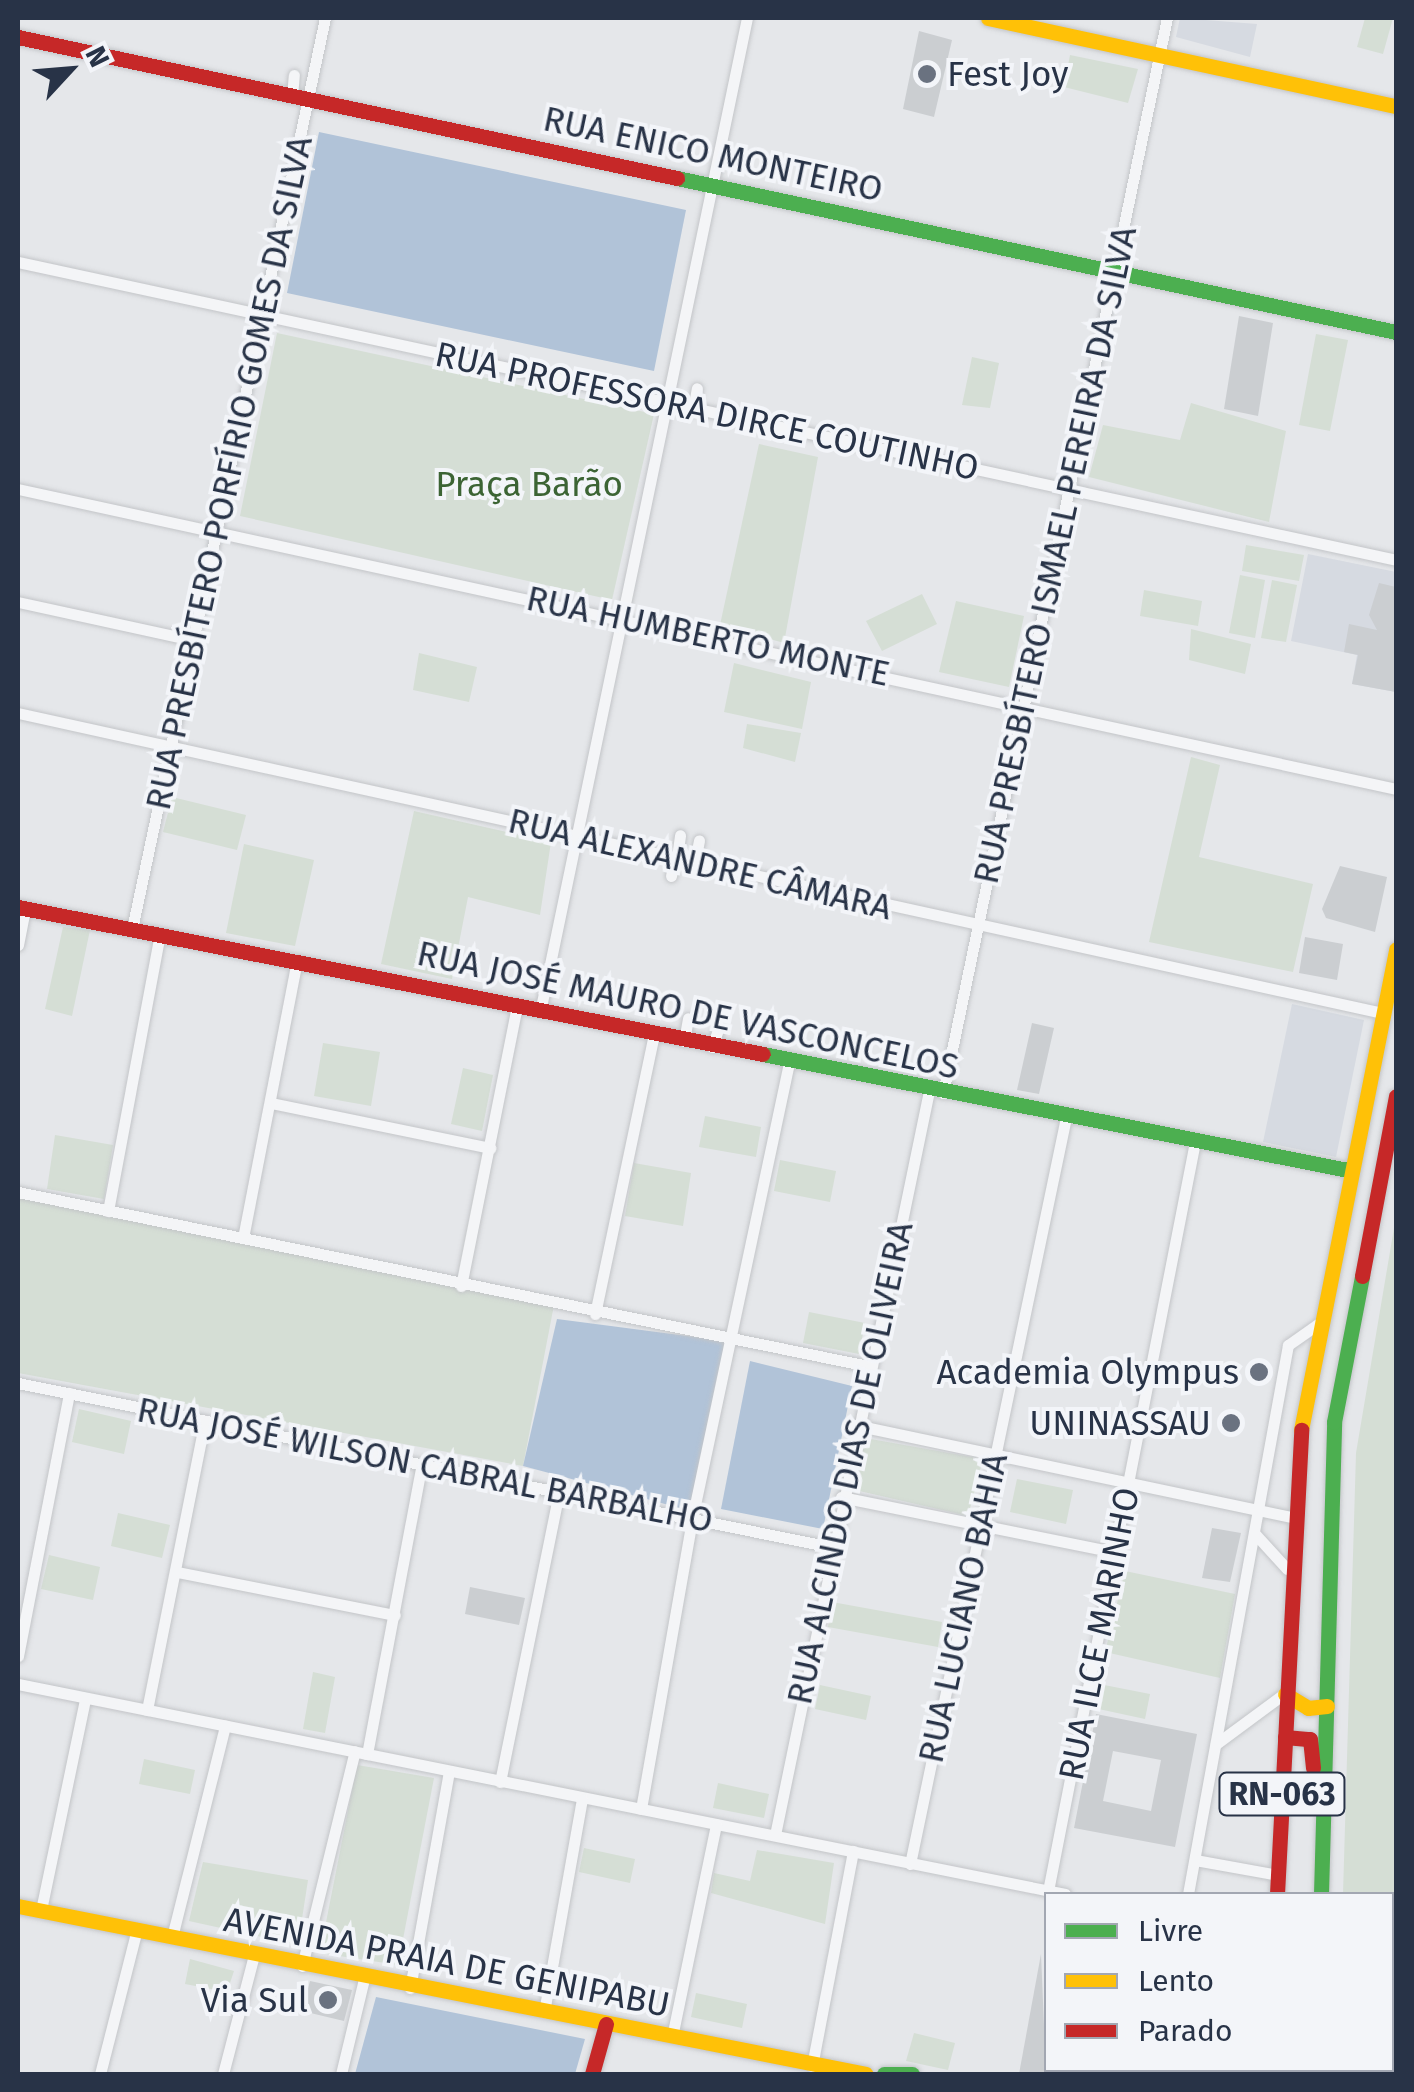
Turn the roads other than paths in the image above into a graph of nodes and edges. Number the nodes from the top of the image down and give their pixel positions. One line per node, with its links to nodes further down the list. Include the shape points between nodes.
1 (324, 18): 9 (street, RUA PRESBÍTERO PORFÍRIO GOMES DA SILVA)
2 (747, 18): 11 (street)
3 (988, 18): 5 (main road)
4 (1167, 18): 7 (street, RUA PRESBÍTERO ISMAEL PEREIRA DA SILVA)
5 (1043, 24): 7 (main road)
6 (18, 37): 9 (main road, RUA ENICO MONTEIRO)
7 (1159, 56): 10 (main road); 13 (street, RUA PRESBÍTERO ISMAEL PEREIRA DA SILVA)
8 (294, 75): 9 (street)
9 (300, 98): 11 (main road, RUA ENICO MONTEIRO); 14 (street, RUA PRESBÍTERO PORFÍRIO GOMES DA SILVA)
10 (1396, 106)
11 (711, 185): 13 (main road, RUA ENICO MONTEIRO); 17 (street)
12 (18, 262): 14 (street, RUA PROFESSORA DIRCE COUTINHO)
13 (1116, 272): 15 (main road, RUA ENICO MONTEIRO); 20 (street, RUA PRESBÍTERO ISMAEL PEREIRA DA SILVA)
14 (264, 315): 17 (street, RUA PROFESSORA DIRCE COUTINHO); 21 (street, RUA PRESBÍTERO PORFÍRIO GOMES DA SILVA)
15 (1396, 332)
16 (696, 388): 18 (street)
17 (664, 404): 18 (street, RUA PROFESSORA DIRCE COUTINHO); 24 (street)
18 (693, 410): 20 (street, RUA PROFESSORA DIRCE COUTINHO)
19 (18, 489): 21 (street, RUA HUMBERTO MONTE)
20 (1069, 489): 22 (street, RUA PROFESSORA DIRCE COUTINHO); 26 (street, RUA PRESBÍTERO ISMAEL PEREIRA DA SILVA)
21 (217, 532): 24 (street, RUA HUMBERTO MONTE); 25 (street, RUA PRESBÍTERO PORFÍRIO GOMES DA SILVA)
22 (1396, 560)
23 (18, 602): 25 (street)
24 (621, 616): 26 (street, RUA HUMBERTO MONTE); 30 (street)
25 (193, 640): 28 (street, RUA PRESBÍTERO PORFÍRIO GOMES DA SILVA)
26 (1024, 705): 29 (street, RUA HUMBERTO MONTE); 38 (street, RUA PRESBÍTERO ISMAEL PEREIRA DA SILVA)
27 (18, 713): 28 (street, RUA ALEXANDRE CÂMARA)
28 (172, 746): 30 (street, RUA ALEXANDRE CÂMARA); 37 (street, RUA PRESBÍTERO PORFÍRIO GOMES DA SILVA)
29 (1396, 789)
30 (576, 835): 33 (street, RUA ALEXANDRE CÂMARA); 44 (street)
31 (680, 835): 33 (street)
32 (699, 840): 34 (street)
33 (676, 857): 34 (street, RUA ALEXANDRE CÂMARA); 35 (street)
34 (695, 862): 38 (street, RUA ALEXANDRE CÂMARA)
35 (670, 876)
36 (21, 908): 37 (main road, RUA JOSÉ MAURO DE VASCONCELOS); 40 (street)
37 (132, 928): 39 (main road, RUA JOSÉ MAURO DE VASCONCELOS)
38 (977, 928): 45 (street, RUA ALEXANDRE CÂMARA); 52 (street, RUA PRESBÍTERO ISMAEL PEREIRA DA SILVA)
39 (160, 934): 42 (main road, RUA JOSÉ MAURO DE VASCONCELOS); 60 (street)
40 (18, 945)
41 (1396, 948): 45 (main road, RN-063)
42 (297, 960): 43 (main road, RUA JOSÉ MAURO DE VASCONCELOS); 54 (street)
43 (517, 1007): 44 (main road, RUA JOSÉ MAURO DE VASCONCELOS); 57 (street)
44 (540, 1012): 48 (main road, RUA JOSÉ MAURO DE VASCONCELOS)
45 (1383, 1013): 58 (main road, RN-063)
46 (688, 1018): 49 (street)
47 (719, 1027): 50 (street)
48 (654, 1035): 49 (main road, RUA JOSÉ MAURO DE VASCONCELOS); 63 (street)
49 (684, 1042): 50 (main road, RUA JOSÉ MAURO DE VASCONCELOS)
50 (712, 1047): 51 (main road, RUA JOSÉ MAURO DE VASCONCELOS)
51 (789, 1063): 52 (main road, RUA JOSÉ MAURO DE VASCONCELOS); 65 (street)
52 (936, 1092): 55 (main road, RUA JOSÉ MAURO DE VASCONCELOS); 66 (street, RUA ALCINDO DIAS DE OLIVEIRA)
53 (1396, 1096): 90 (main road, RN-063, via 1334,1422)
54 (270, 1103): 57 (street); 61 (street)
55 (1066, 1117): 56 (main road, RUA JOSÉ MAURO DE VASCONCELOS); 71 (street, RUA LUCIANO BAHIA)
56 (1195, 1142): 58 (main road, RUA JOSÉ MAURO DE VASCONCELOS); 73 (street, RUA ILCE MARINHO)
57 (490, 1148): 62 (street)
58 (1348, 1170): 64 (main road, RN-063)
59 (18, 1192): 60 (street)
60 (108, 1210): 61 (street)
61 (243, 1238): 62 (street)
62 (461, 1286): 63 (street)
63 (594, 1314): 65 (street)
64 (1318, 1324): 76 (street, via 1288,1345); 77 (main road, RN-063)
65 (730, 1340): 66 (street); 78 (street)
66 (868, 1366): 70 (street, RUA ALCINDO DIAS DE OLIVEIRA)
67 (18, 1383): 68 (street, RUA JOSÉ WILSON CABRAL BARBALHO)
68 (70, 1394): 69 (street, RUA JOSÉ WILSON CABRAL BARBALHO); 86 (street)
69 (204, 1421): 72 (street, RUA JOSÉ WILSON CABRAL BARBALHO); 84 (street)
70 (855, 1425): 71 (street); 75 (street, RUA ALCINDO DIAS DE OLIVEIRA)
71 (994, 1456): 73 (street); 79 (street, RUA LUCIANO BAHIA)
72 (422, 1464): 74 (street, RUA JOSÉ WILSON CABRAL BARBALHO); 85 (street)
73 (1130, 1481): 76 (street); 82 (street, RUA ILCE MARINHO)
74 (559, 1492): 78 (street, RUA JOSÉ WILSON CABRAL BARBALHO); 97 (street)
75 (841, 1497): 79 (street); 81 (street, RUA ALCINDO DIAS DE OLIVEIRA)
76 (1260, 1509): 77 (street); 80 (street)
77 (1290, 1517): 83 (main road, RN-063)
78 (692, 1518): 81 (street, RUA JOSÉ WILSON CABRAL BARBALHO); 99 (street)
79 (979, 1528): 82 (street); 105 (street, RUA LUCIANO BAHIA)
80 (1256, 1535): 83 (street); 94 (street)
81 (832, 1547): 102 (street, RUA ALCINDO DIAS DE OLIVEIRA)
82 (1114, 1552): 107 (street, RUA ILCE MARINHO)
83 (1287, 1569): 88 (main road, RN-063)
84 (177, 1572): 85 (street); 91 (street)
85 (395, 1615): 95 (street)
86 (18, 1656)
87 (18, 1684): 89 (street)
88 (1285, 1693): 90 (main road, via 1308,1708); 93 (main road, RN-063); 94 (street)
89 (84, 1698): 91 (street); 111 (street)
90 (1328, 1706): 101 (main road, RN-063)
91 (147, 1710): 92 (street)
92 (225, 1726): 95 (street); 114 (street)
93 (1285, 1736): 101 (main road, via 1310,1739 1311,1809); 106 (main road, RN-063)
94 (1216, 1744): 104 (street)
95 (361, 1752): 96 (street); 116 (street)
96 (449, 1772): 97 (street); 118 (street)
97 (500, 1782): 98 (street)
98 (582, 1798): 99 (street); 119 (street)
99 (641, 1809): 100 (street)
100 (716, 1824): 102 (street); 121 (street)
101 (1323, 1830): 110 (main road, RN-063)
102 (775, 1836): 103 (street)
103 (852, 1851): 105 (street); 122 (street)
104 (1195, 1860): 106 (street); 109 (street)
105 (910, 1864): 107 (street)
106 (1276, 1887)
107 (1048, 1891): 108 (street)
108 (1054, 1892)
109 (1188, 1892)
110 (1321, 1892)
111 (40, 1910): 112 (main road, AVENIDA PRAIA DE GENIPABU); 113 (main road, AVENIDA PRAIA DE GENIPABU)
112 (19, 1911)
113 (137, 1929): 114 (main road, AVENIDA PRAIA DE GENIPABU); 123 (street)
114 (172, 1937): 115 (main road, AVENIDA PRAIA DE GENIPABU)
115 (254, 1955): 116 (main road, AVENIDA PRAIA DE GENIPABU); 124 (street)
116 (302, 1966): 117 (main road, AVENIDA PRAIA DE GENIPABU)
117 (364, 1979): 118 (main road, AVENIDA PRAIA DE GENIPABU); 125 (street)
118 (410, 1988): 119 (main road, AVENIDA PRAIA DE GENIPABU)
119 (544, 2012): 120 (main road, AVENIDA PRAIA DE GENIPABU)
120 (606, 2024): 121 (main road, AVENIDA PRAIA DE GENIPABU); 126 (main road)
121 (672, 2038): 122 (main road, AVENIDA PRAIA DE GENIPABU)
122 (812, 2066): 127 (main road, AVENIDA PRAIA DE GENIPABU)
123 (100, 2074)
124 (223, 2074)
125 (341, 2074)
126 (592, 2074)
127 (866, 2074)
128 (884, 2074): 129 (main road)
129 (912, 2074)

